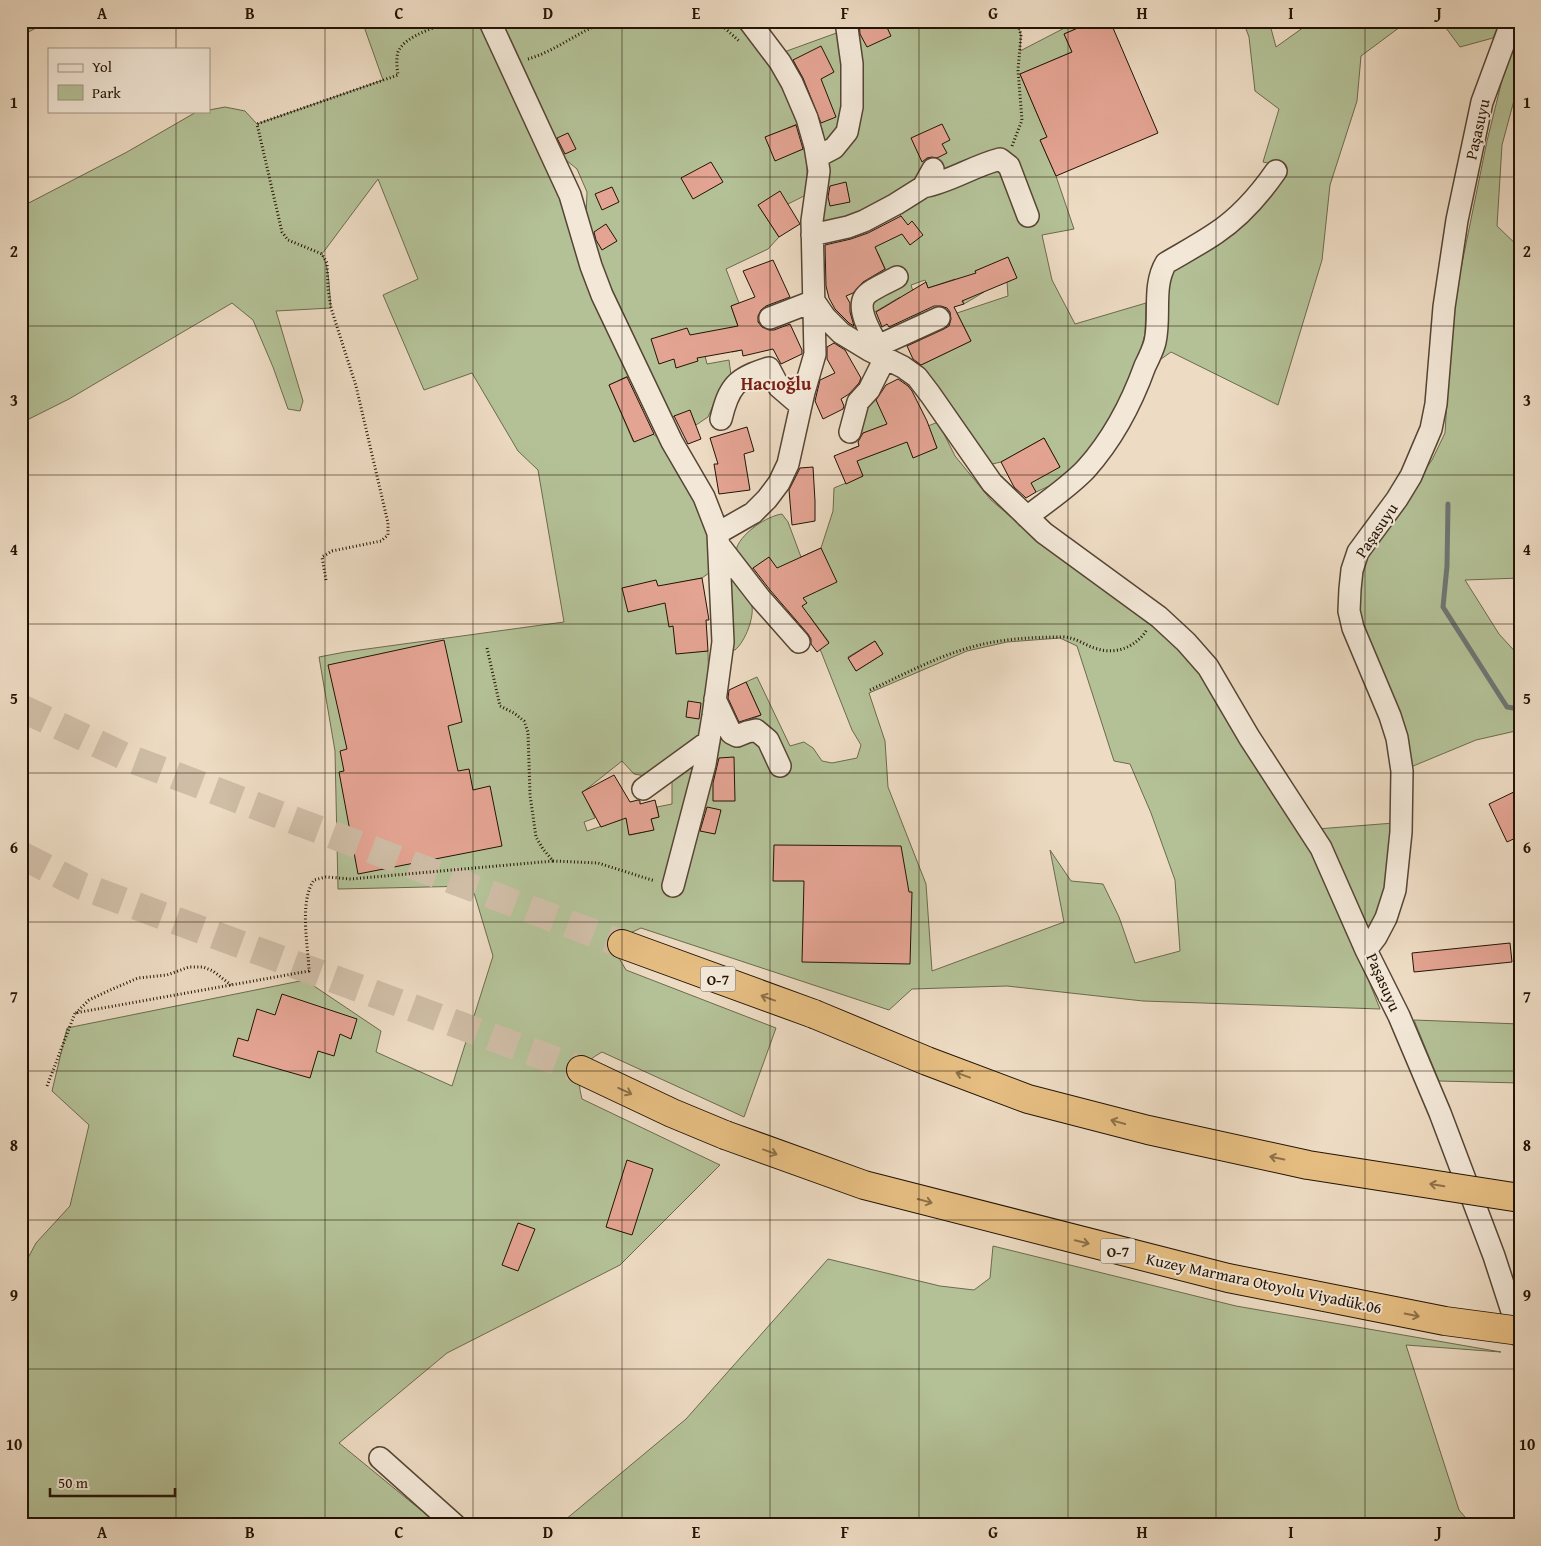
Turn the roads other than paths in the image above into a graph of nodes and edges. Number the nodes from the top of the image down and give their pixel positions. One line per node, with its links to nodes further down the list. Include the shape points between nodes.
1 (749, 21): 5 (street, via 792,83 807,118)
2 (846, 21): 5 (street, via 852,64 852,107 847,132 834,148)
3 (1512, 21): 28 (street, Paşasuyu, via 1482,102 1457,220 1444,307 1432,429 1411,476 1358,552 1352,570 1349,611 1352,628 1390,716 1402,771 1401,832 1395,890 1386,918)
4 (490, 22): 20 (street, via 570,195 602,295 672,442 704,496)
5 (817, 157): 10 (street, via 819,171)
6 (933, 169): 8 (street)
7 (1276, 172): 19 (street, via 1248,205 1218,232 1166,263 1159,284 1155,342 1121,418 1086,469)
8 (922, 187): 9 (street, via 939,184 1000,159 1009,166); 10 (street, via 864,221)
9 (1028, 216)
10 (812, 235): 12 (street)
11 (897, 277): 15 (street, via 864,298 863,311)
12 (814, 301): 13 (street); 15 (street, via 841,334); 16 (street, via 815,354)
13 (770, 318)
14 (939, 318): 15 (street)
15 (877, 351): 18 (street, via 869,390 858,402); 19 (street, via 917,377 992,483)
16 (801, 406): 17 (street, via 779,387 769,368 750,373 736,383 726,398); 20 (street, via 788,464 779,483 753,513)
17 (721, 419)
18 (850, 432)
19 (1027, 517): 28 (street, via 1044,533 1153,612 1186,642 1208,668 1321,848)
20 (718, 539): 21 (street, via 760,598); 22 (street, via 723,642)
21 (799, 642)
22 (715, 700): 23 (street); 24 (street, via 731,732 738,736 756,730 768,740)
23 (708, 741): 25 (street); 26 (street)
24 (780, 766)
25 (643, 789)
26 (673, 886)
27 (622, 944): 30 (highway, O-7, one-way to 27, bridge, via 1308,1165 1139,1128 1028,1099 814,1014)
28 (1366, 950): 32 (street, Paşasuyu, via 1399,1016 1440,1113 1494,1256)
29 (581, 1070): 31 (highway, Kuzey Marmara Otoyolu Viyadük.06 / O-7, one-way to 31, bridge, via 725,1135 864,1186 1228,1278 1445,1321)
30 (1520, 1198)
31 (1520, 1332)
32 (1520, 1336)
33 (380, 1458): 34 (street)
34 (455, 1525)

